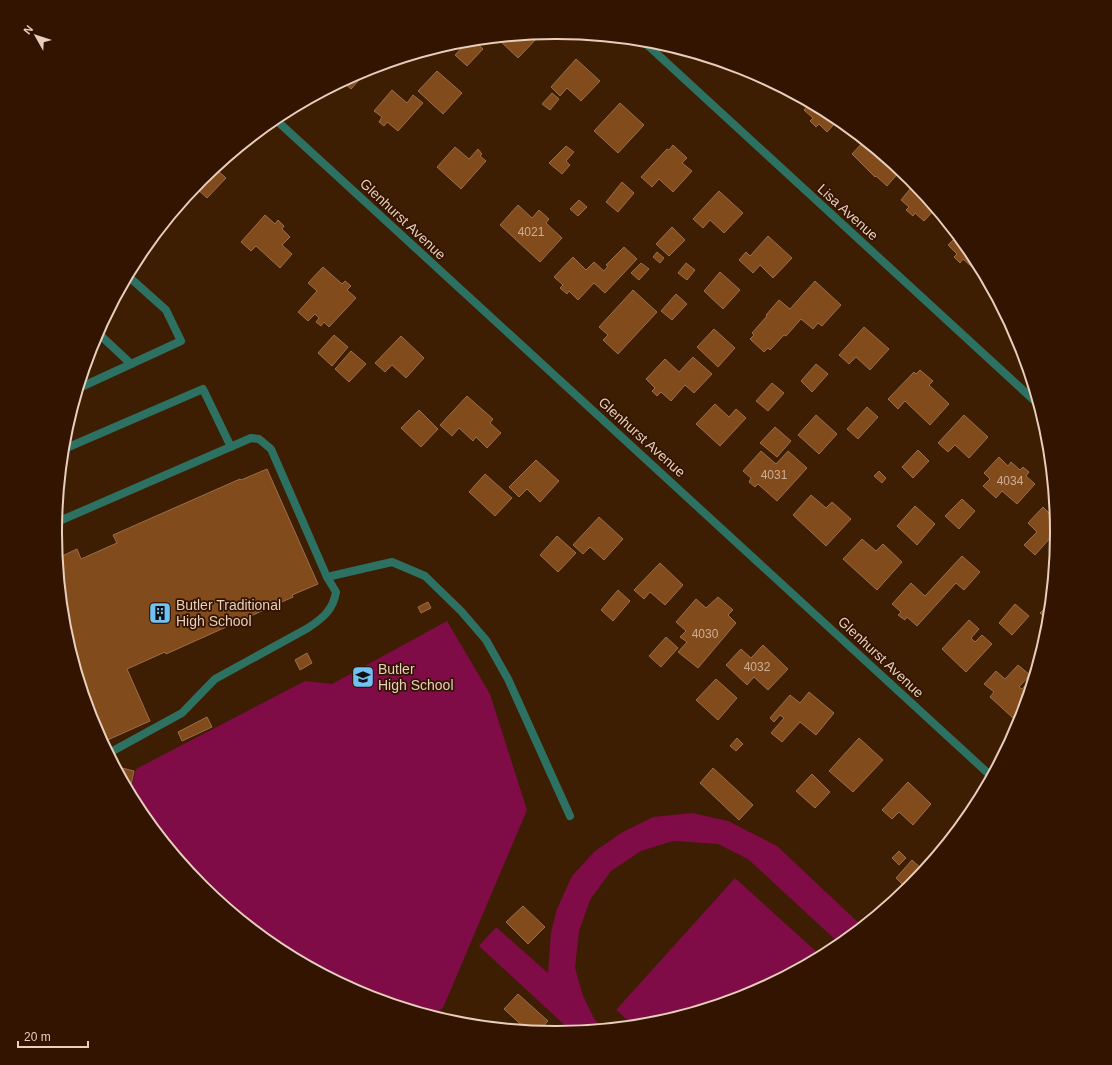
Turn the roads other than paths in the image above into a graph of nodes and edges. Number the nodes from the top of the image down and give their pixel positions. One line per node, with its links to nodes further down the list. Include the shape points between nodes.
1 (650, 48): 7 (street, Lisa Avenue)
2 (280, 124): 13 (street, Glenhurst Avenue)
3 (133, 280): 5 (street, via 166,310 181,341)
4 (103, 338): 5 (street)
5 (131, 364): 6 (street)
6 (85, 385)
7 (1030, 397)
8 (70, 446): 9 (street, via 203,389)
9 (231, 447): 10 (street); 11 (street, via 251,438 259,439 271,449)
10 (63, 520)
11 (327, 577): 12 (street, via 336,592 334,604 321,619 215,679 182,713); 14 (street, via 392,562 425,576 461,611 486,640 508,679)
12 (113, 751)
13 (987, 772)
14 (570, 816)

